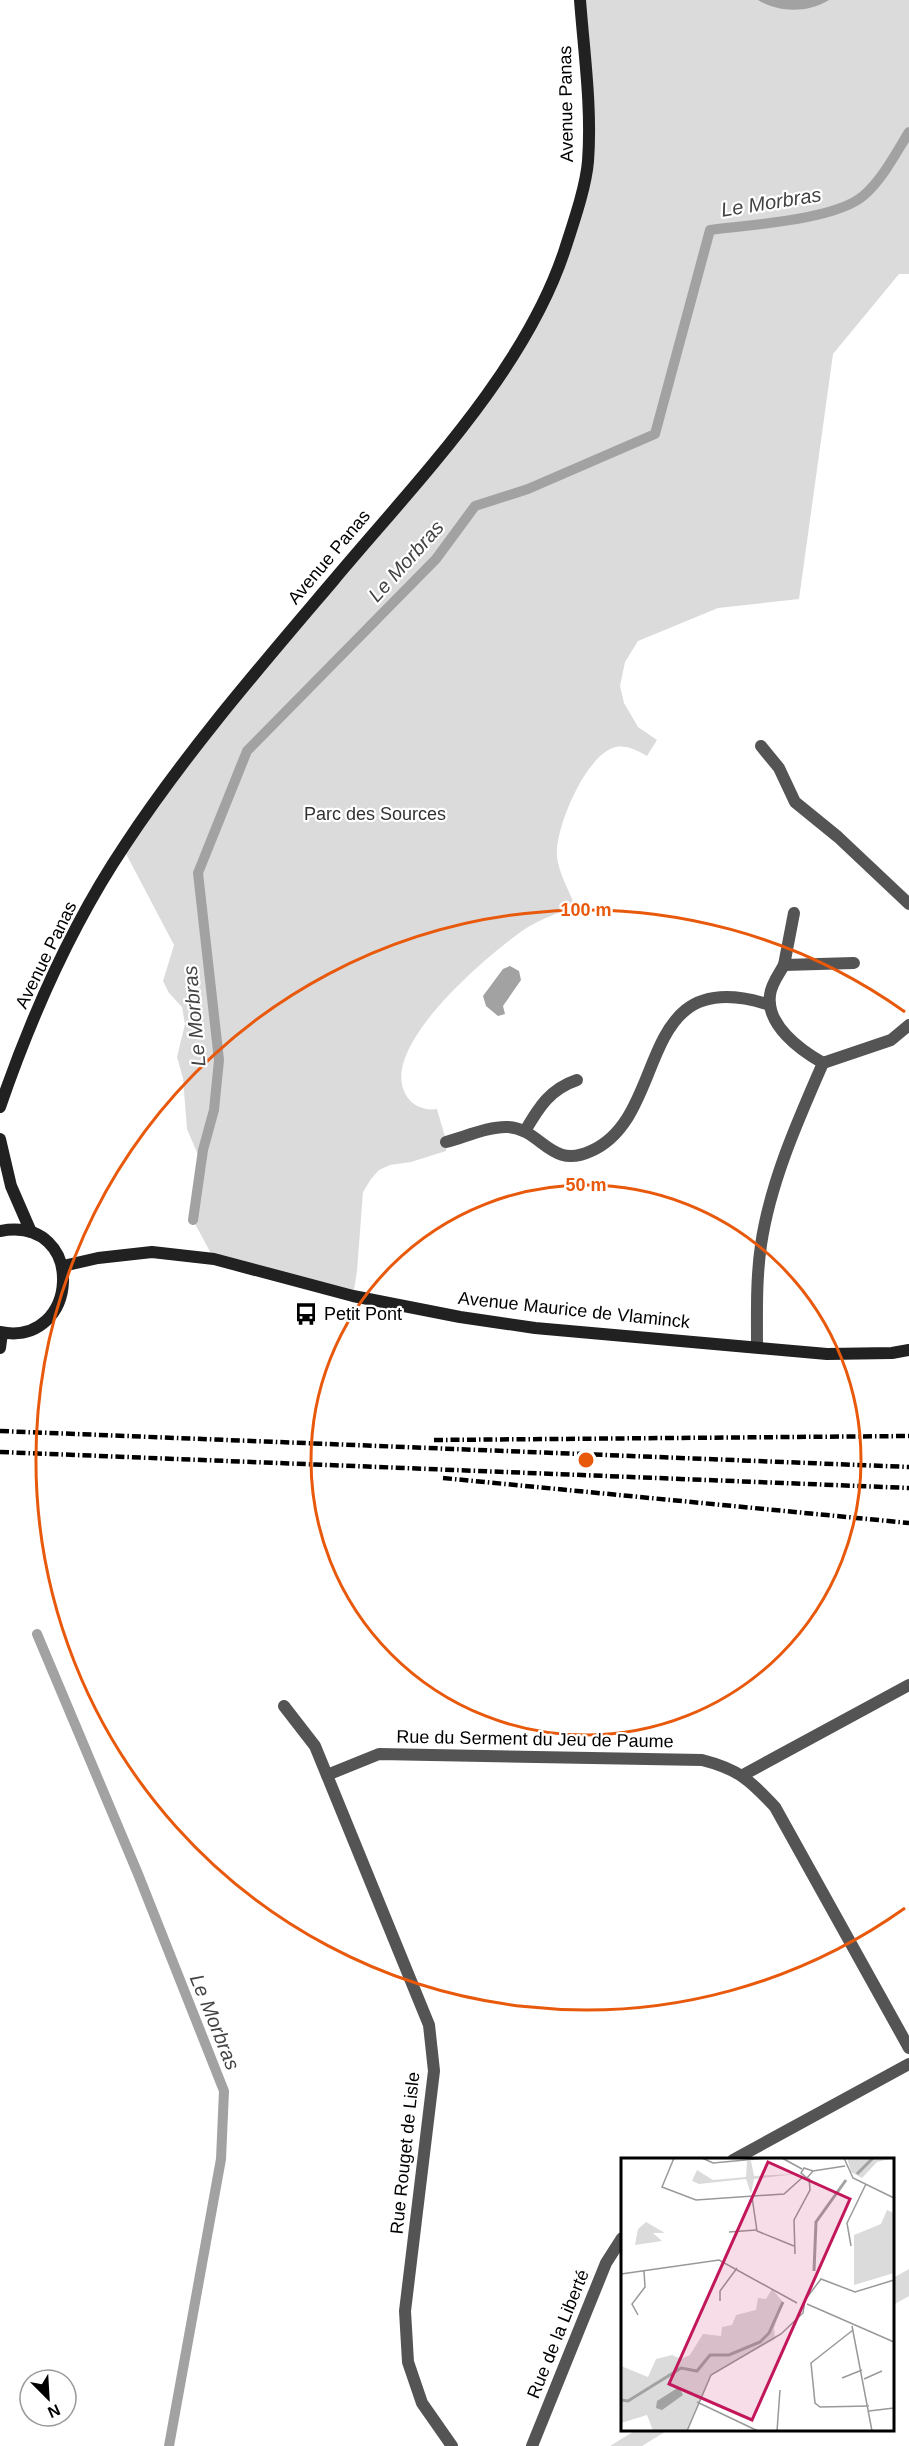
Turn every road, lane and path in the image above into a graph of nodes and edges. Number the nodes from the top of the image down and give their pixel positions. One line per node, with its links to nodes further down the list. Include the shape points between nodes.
1 (580, 0): 11 (street, Avenue Panas, via 588,164 565,251 534,322 494,386 217,717 123,848 57,970)
2 (761, 746): 3 (street, via 779,768 795,802)
3 (909, 904)
4 (794, 913): 6 (street)
5 (854, 963): 6 (street)
6 (784, 965): 7 (street, via 770,994)
7 (770, 1005): 9 (street, via 790,1038); 12 (street, via 724,997 701,1002 681,1015 663,1037 629,1116 615,1135 590,1152 560,1155)
8 (909, 1025): 9 (street, via 891,1040)
9 (823, 1063): 19 (street, via 791,1140 766,1222 759,1265)
10 (578, 1080): 12 (street, via 554,1090)
11 (0, 1107)
12 (525, 1131): 14 (street, via 500,1128)
13 (0, 1139): 16 (street, via 11,1186)
14 (446, 1142)
15 (0, 1231): 16 (street, via 12,1228)
16 (30, 1232): 17 (street, via 48,1241)
17 (63, 1266): 18 (street, via 65,1284 53,1314 22,1331); 19 (street, Avenue Maurice de Vlaminck, via 152,1252 214,1259 353,1296 460,1317 536,1328)
18 (1, 1332): 20 (street)
19 (757, 1347): 21 (street, Avenue Maurice de Vlaminck, via 827,1354)
20 (0, 1348)
21 (909, 1350)
22 (909, 1685): 25 (street)
23 (284, 1706): 24 (street, Rue Rouget de Lisle, via 315,1746)
24 (327, 1775): 25 (street, Rue du Serment du Jeu de Paume, via 379,1754 702,1760); 30 (street, Rue Rouget de Lisle, via 429,2025 434,2071 405,2321 408,2362 422,2403)
25 (743, 1775): 26 (street, Rue du Serment du Jeu de Paume, via 775,1807)
26 (909, 2048)
27 (909, 2064): 28 (street)
28 (737, 2158)
29 (621, 2240): 31 (street, Rue de la Liberté, via 606,2263)
30 (452, 2446)
31 (532, 2446)

